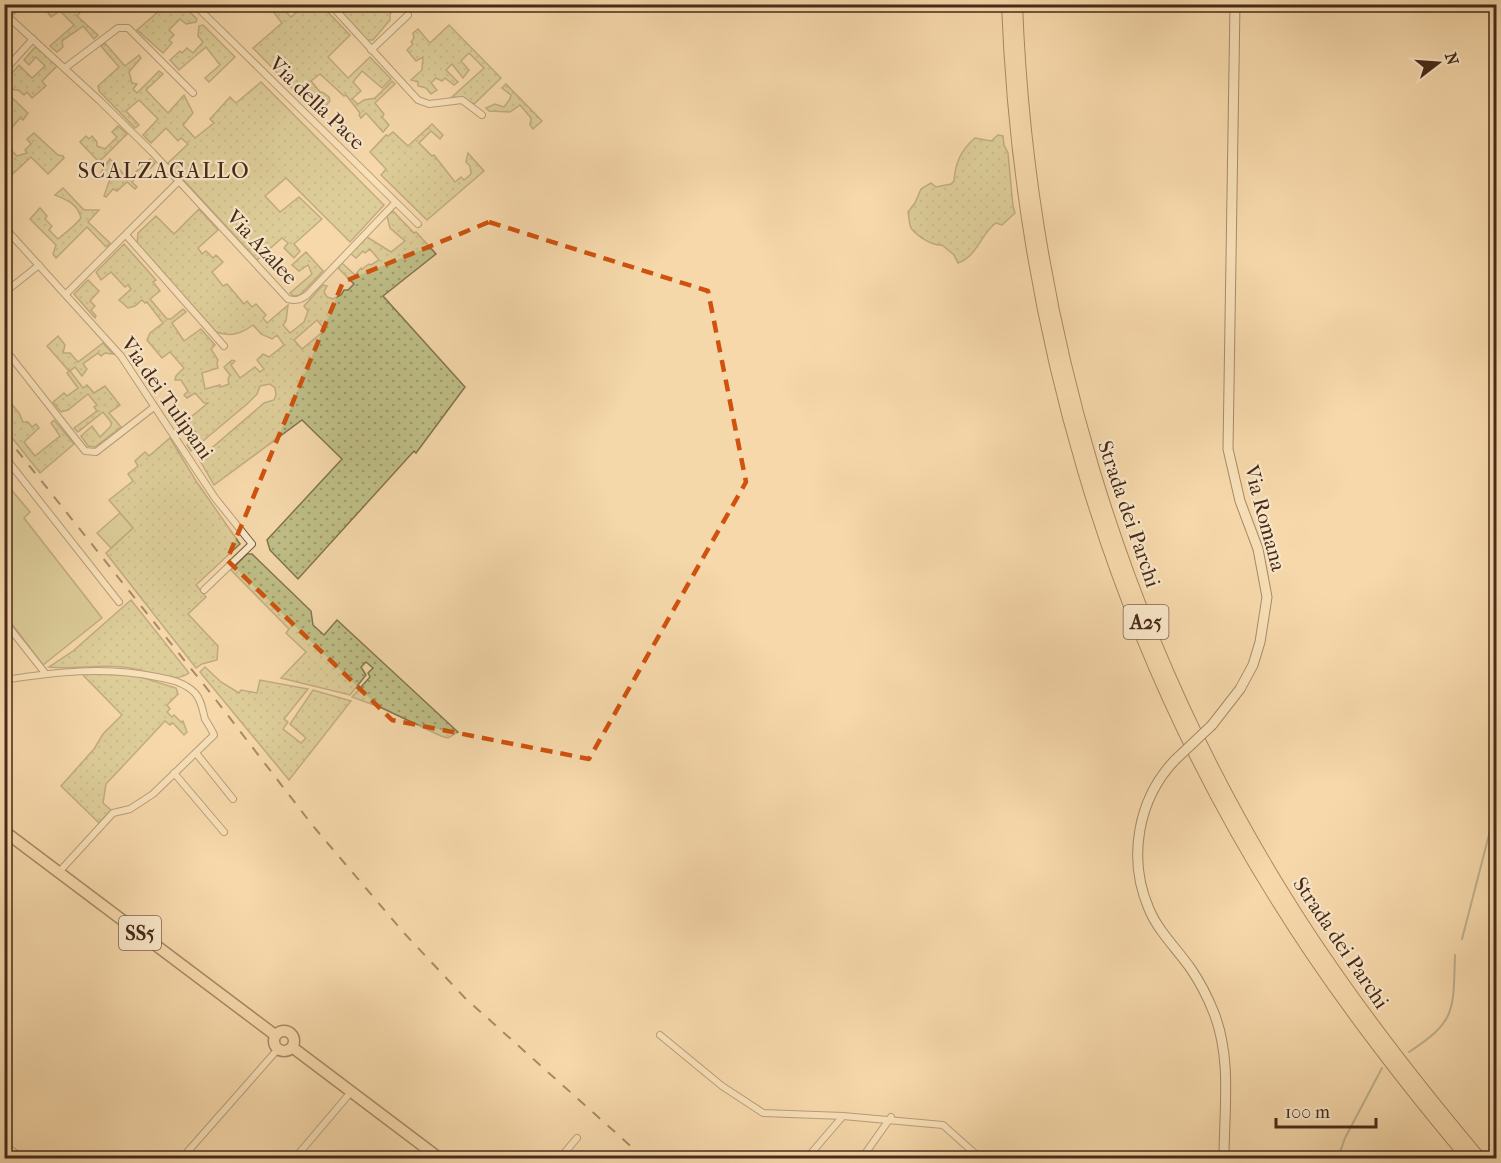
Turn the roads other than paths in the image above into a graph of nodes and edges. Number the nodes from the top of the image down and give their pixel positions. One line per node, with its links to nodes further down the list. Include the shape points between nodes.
1 (21, 4): 7 (street)
2 (194, 4): 16 (street, Via della Pace)
3 (330, 4): 10 (street)
4 (1008, 4): 56 (highway, Strada dei Parchi / A25, via 1019,161 1046,326 1084,472 1136,620 1200,763 1277,901 1357,1019)
5 (1016, 4): 57 (highway, Strada dei Parchi / A25, via 1028,161 1057,333 1107,518 1144,617 1204,752 1286,898 1372,1024)
6 (1235, 4): 55 (main road, Via Romana, bridge, via 1228,449 1240,501 1258,549 1267,597 1253,665 1212,725 1166,769 1150,794 1137,847 1138,875 1149,909 1203,989 1221,1036 1225,1058)
7 (6, 14): 9 (street, Via Azalee)
8 (408, 15): 10 (street)
9 (33, 39): 11 (street, Via Azalee); 12 (street)
10 (371, 50): 14 (street, via 422,102 462,100)
11 (64, 68): 13 (street, via 118,28 128,28); 15 (street, Via Azalee)
12 (4, 71)
13 (193, 93)
14 (482, 115)
15 (179, 181): 16 (street, Via Azalee, via 283,294 294,301 307,295); 19 (street)
16 (395, 202): 17 (street, Via della Pace)
17 (418, 224)
18 (4, 227): 20 (street, Via dei Tulipani)
19 (126, 235): 22 (street); 23 (street)
20 (39, 265): 21 (street); 22 (street, Via dei Tulipani)
21 (4, 293)
22 (66, 294): 25 (street, Via dei Tulipani, via 121,356)
23 (224, 346)
24 (4, 348): 25 (street, via 85,451 96,452)
25 (154, 407): 27 (street, Via dei Tulipani, via 215,498 252,544)
26 (4, 456): 28 (street)
27 (204, 590)
28 (119, 602)
29 (4, 621): 30 (street)
30 (45, 674): 31 (street); 32 (street, via 127,671 181,683 202,704 214,735)
31 (4, 680)
32 (196, 753): 33 (street); 34 (street)
33 (174, 773): 36 (street); 37 (street, via 137,805 113,813)
34 (233, 799)
35 (4, 831): 37 (main road, SS5)
36 (224, 832)
37 (59, 872): 38 (main road, SS5)
38 (275, 1035): 40 (main road, SS5, via 290,1032); 41 (main road)
39 (660, 1035): 43 (street, via 722,1086 763,1113)
40 (292, 1047): 41 (main road); 42 (main road, SS5)
41 (278, 1049): 48 (street)
42 (351, 1092): 49 (street); 50 (main road, SS5)
43 (843, 1116): 44 (street); 52 (street)
44 (891, 1118): 53 (street); 54 (street, via 943,1125)
45 (577, 1138): 51 (street)
46 (5, 1147): 47 (street)
47 (22, 1158)
48 (182, 1158)
49 (295, 1158)
50 (439, 1158)
51 (560, 1158)
52 (807, 1158)
53 (862, 1158)
54 (980, 1158)
55 (1224, 1158)
56 (1468, 1158)
57 (1479, 1158)

